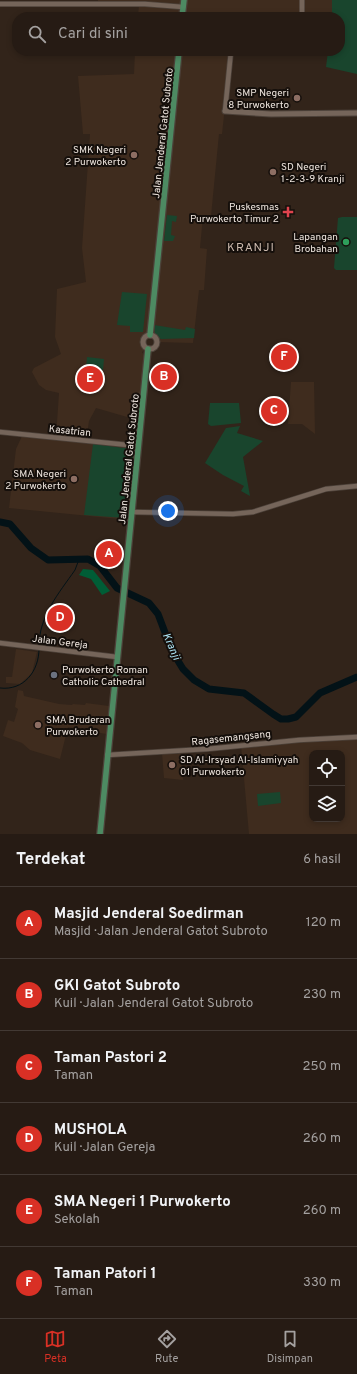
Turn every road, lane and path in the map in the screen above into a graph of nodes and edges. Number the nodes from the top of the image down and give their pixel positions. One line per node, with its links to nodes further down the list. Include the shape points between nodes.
1 (184, 0): 4 (main road)
2 (302, 0): 6 (street)
3 (0, 4): 4 (street, via 145,4)
4 (183, 8): 5 (main road)
5 (183, 12)
6 (302, 12)
7 (178, 56): 11 (main road, Jalan Jenderal Gatot Subroto)
8 (231, 56): 9 (street)
9 (225, 111): 10 (main road, via 271,114)
10 (357, 113)
11 (150, 335): 12 (main road, via 143,341); 12 (main road, via 155,338 156,344)
12 (148, 349): 14 (main road, Jalan Jenderal Gatot Subroto)
13 (0, 432): 14 (street, Kasatrian)
14 (138, 446): 16 (main road, Jalan Jenderal Gatot Subroto)
15 (357, 486): 16 (street, via 326,489 253,512)
16 (131, 512): 18 (main road, Jalan Jenderal Gatot Subroto)
17 (0, 643): 18 (street, Jalan Gereja)
18 (117, 657): 20 (main road, Jalan Jenderal Gatot Subroto)
19 (357, 737): 20 (street, Ragasemangsang)
20 (108, 755): 21 (main road, Jalan Jenderal Gatot Subroto)
21 (100, 834)

